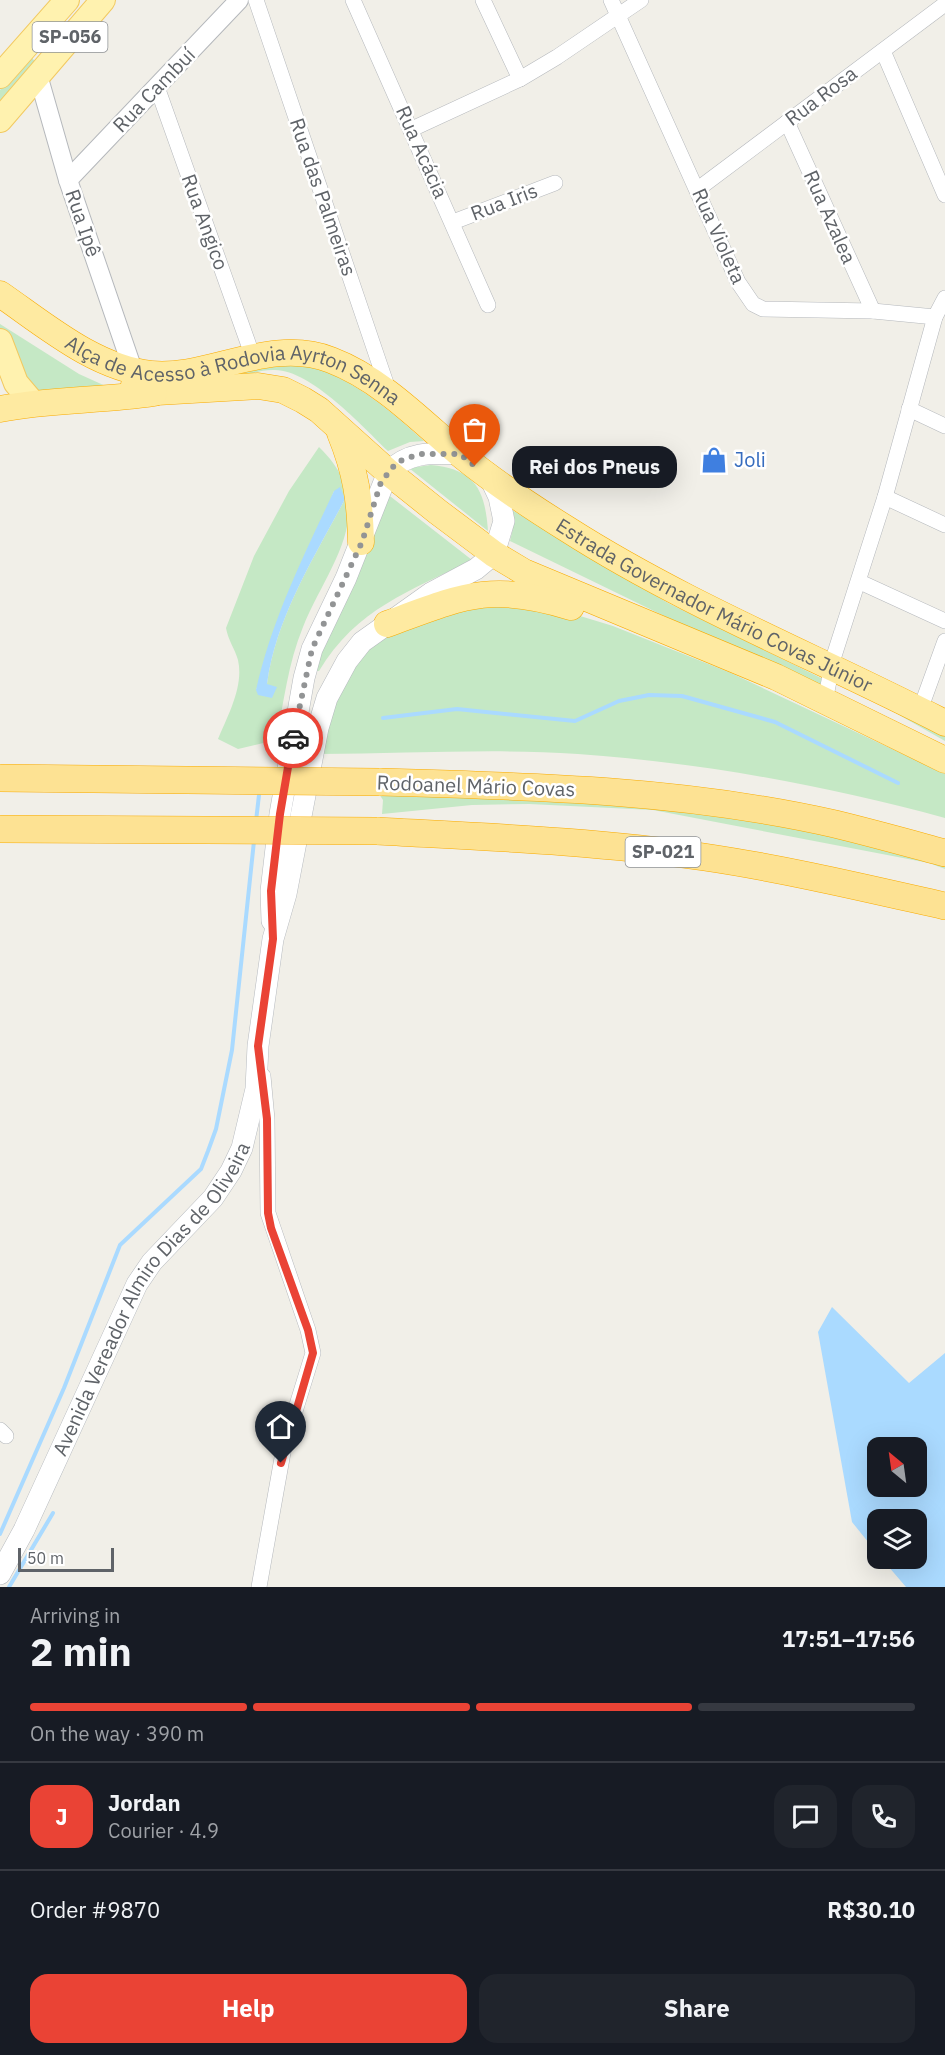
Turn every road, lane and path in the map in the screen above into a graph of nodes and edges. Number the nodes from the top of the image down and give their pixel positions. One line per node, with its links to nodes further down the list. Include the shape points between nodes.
1 (67, 0): 13 (main road, SP-056)
2 (102, 0): 12 (main road, SP-056)
3 (239, 0): 15 (street, Rua Cambuí)
4 (256, 0): 34 (street, Rua das Palmeiras)
5 (353, 0): 18 (street, Rua Acácia)
6 (483, 0): 14 (street)
7 (611, 0): 10 (street, Rua Violeta)
8 (641, 0): 10 (street)
9 (945, 4): 11 (street, Rua Rosa)
10 (618, 15): 14 (street); 21 (street, Rua Violeta)
11 (883, 51): 17 (street, Rua Rosa); 22 (street)
12 (38, 75): 16 (main road, SP-056); 19 (street, Rua Ipê)
13 (0, 76)
14 (520, 79): 18 (street)
15 (157, 87): 19 (street, Rua Cambuí); 31 (street, Rua Angico)
16 (0, 120)
17 (787, 122): 21 (street, Rua Rosa); 27 (street, Rua Azalea)
18 (412, 129): 23 (street, Rua Acácia)
19 (68, 180): 32 (street, Rua Ipê)
20 (555, 183): 23 (street, Rua Iris)
21 (698, 189): 27 (street, Rua Violeta, via 738,282 753,304 774,311)
22 (945, 195)
23 (453, 222): 26 (street, Rua Acácia)
24 (0, 294): 32 (highway, Alça de Acesso à Rodovia Ayrton Senna, via 65,339)
25 (945, 298): 29 (street)
26 (488, 305)
27 (873, 311): 29 (street, Rua Violeta)
28 (0, 313): 33 (highway, Alça de Acesso à Rodovia Ayrton Senna, via 91,370)
29 (935, 317): 36 (street)
30 (0, 341): 35 (main road, via 16,383)
31 (253, 357): 32 (highway, Alça de Acesso à Rodovia Ayrton Senna, via 160,375); 34 (highway, Alça de Acesso à Rodovia Ayrton Senna, via 280,353 331,359)
32 (133, 370)
33 (158, 392): 35 (highway); 39 (highway, Alça de Acesso à Rodovia Ayrton Senna, via 258,386 283,390 303,400)
34 (390, 395): 40 (highway, Alça de Acesso à Rodovia Ayrton Senna)
35 (33, 403): 37 (highway)
36 (909, 409): 38 (street); 43 (street)
37 (0, 410)
38 (945, 426)
39 (337, 427): 41 (highway, Alça de Acesso à Rodovia Ayrton Senna); 45 (highway, via 359,490)
40 (460, 454): 41 (main road, via 419,454 397,462); 42 (highway, Alça de Acesso à Rodovia Ayrton Senna)
41 (388, 472): 45 (main road, Avenida Vereador Almiro Dias de Oliveira, via 381,482); 46 (highway, Alça de Acesso à Rodovia Ayrton Senna)
42 (490, 478): 46 (main road, via 504,521); 52 (highway, Estrada Governador Mário Covas Júnior, via 648,576)
43 (885, 497): 44 (street); 47 (street)
44 (945, 525)
45 (362, 542): 61 (main road, Avenida Vereador Almiro Dias de Oliveira, via 312,649 304,678 278,825 271,891)
46 (494, 554): 49 (main road, Avenida Vereador Almiro Dias de Oliveira, via 484,565 431,593); 50 (highway, Estrada Governador Mário Covas Júnior, via 524,572)
47 (860, 582): 48 (street); 52 (street)
48 (945, 621)
49 (387, 624): 50 (highway, via 440,603 497,593 541,598); 61 (main road, Avenida Vereador Almiro Dias de Oliveira, via 362,642 327,698)
50 (673, 634): 53 (highway, Estrada Governador Mário Covas Júnior)
51 (945, 641): 54 (street)
52 (832, 666): 53 (street); 54 (highway, Estrada Governador Mário Covas Júnior)
53 (825, 700): 56 (highway, Estrada Governador Mário Covas Júnior)
54 (920, 710): 55 (highway, Estrada Governador Mário Covas Júnior)
55 (945, 723)
56 (945, 760)
57 (0, 778): 59 (highway, Rodoanel Mário Covas, bridge, via 379,782 613,792 834,824)
58 (0, 829): 60 (highway, SP-021, bridge, via 377,831 526,840 704,857)
59 (945, 853)
60 (945, 906)
61 (273, 939): 62 (main road, Avenida Vereador Almiro Dias de Oliveira)
62 (258, 1046): 63 (main road, Avenida Vereador Almiro Dias de Oliveira, via 250,1118 231,1172 137,1284); 64 (street, via 267,1119 268,1213 313,1353 284,1447)
63 (0, 1574)
64 (259, 1587)

